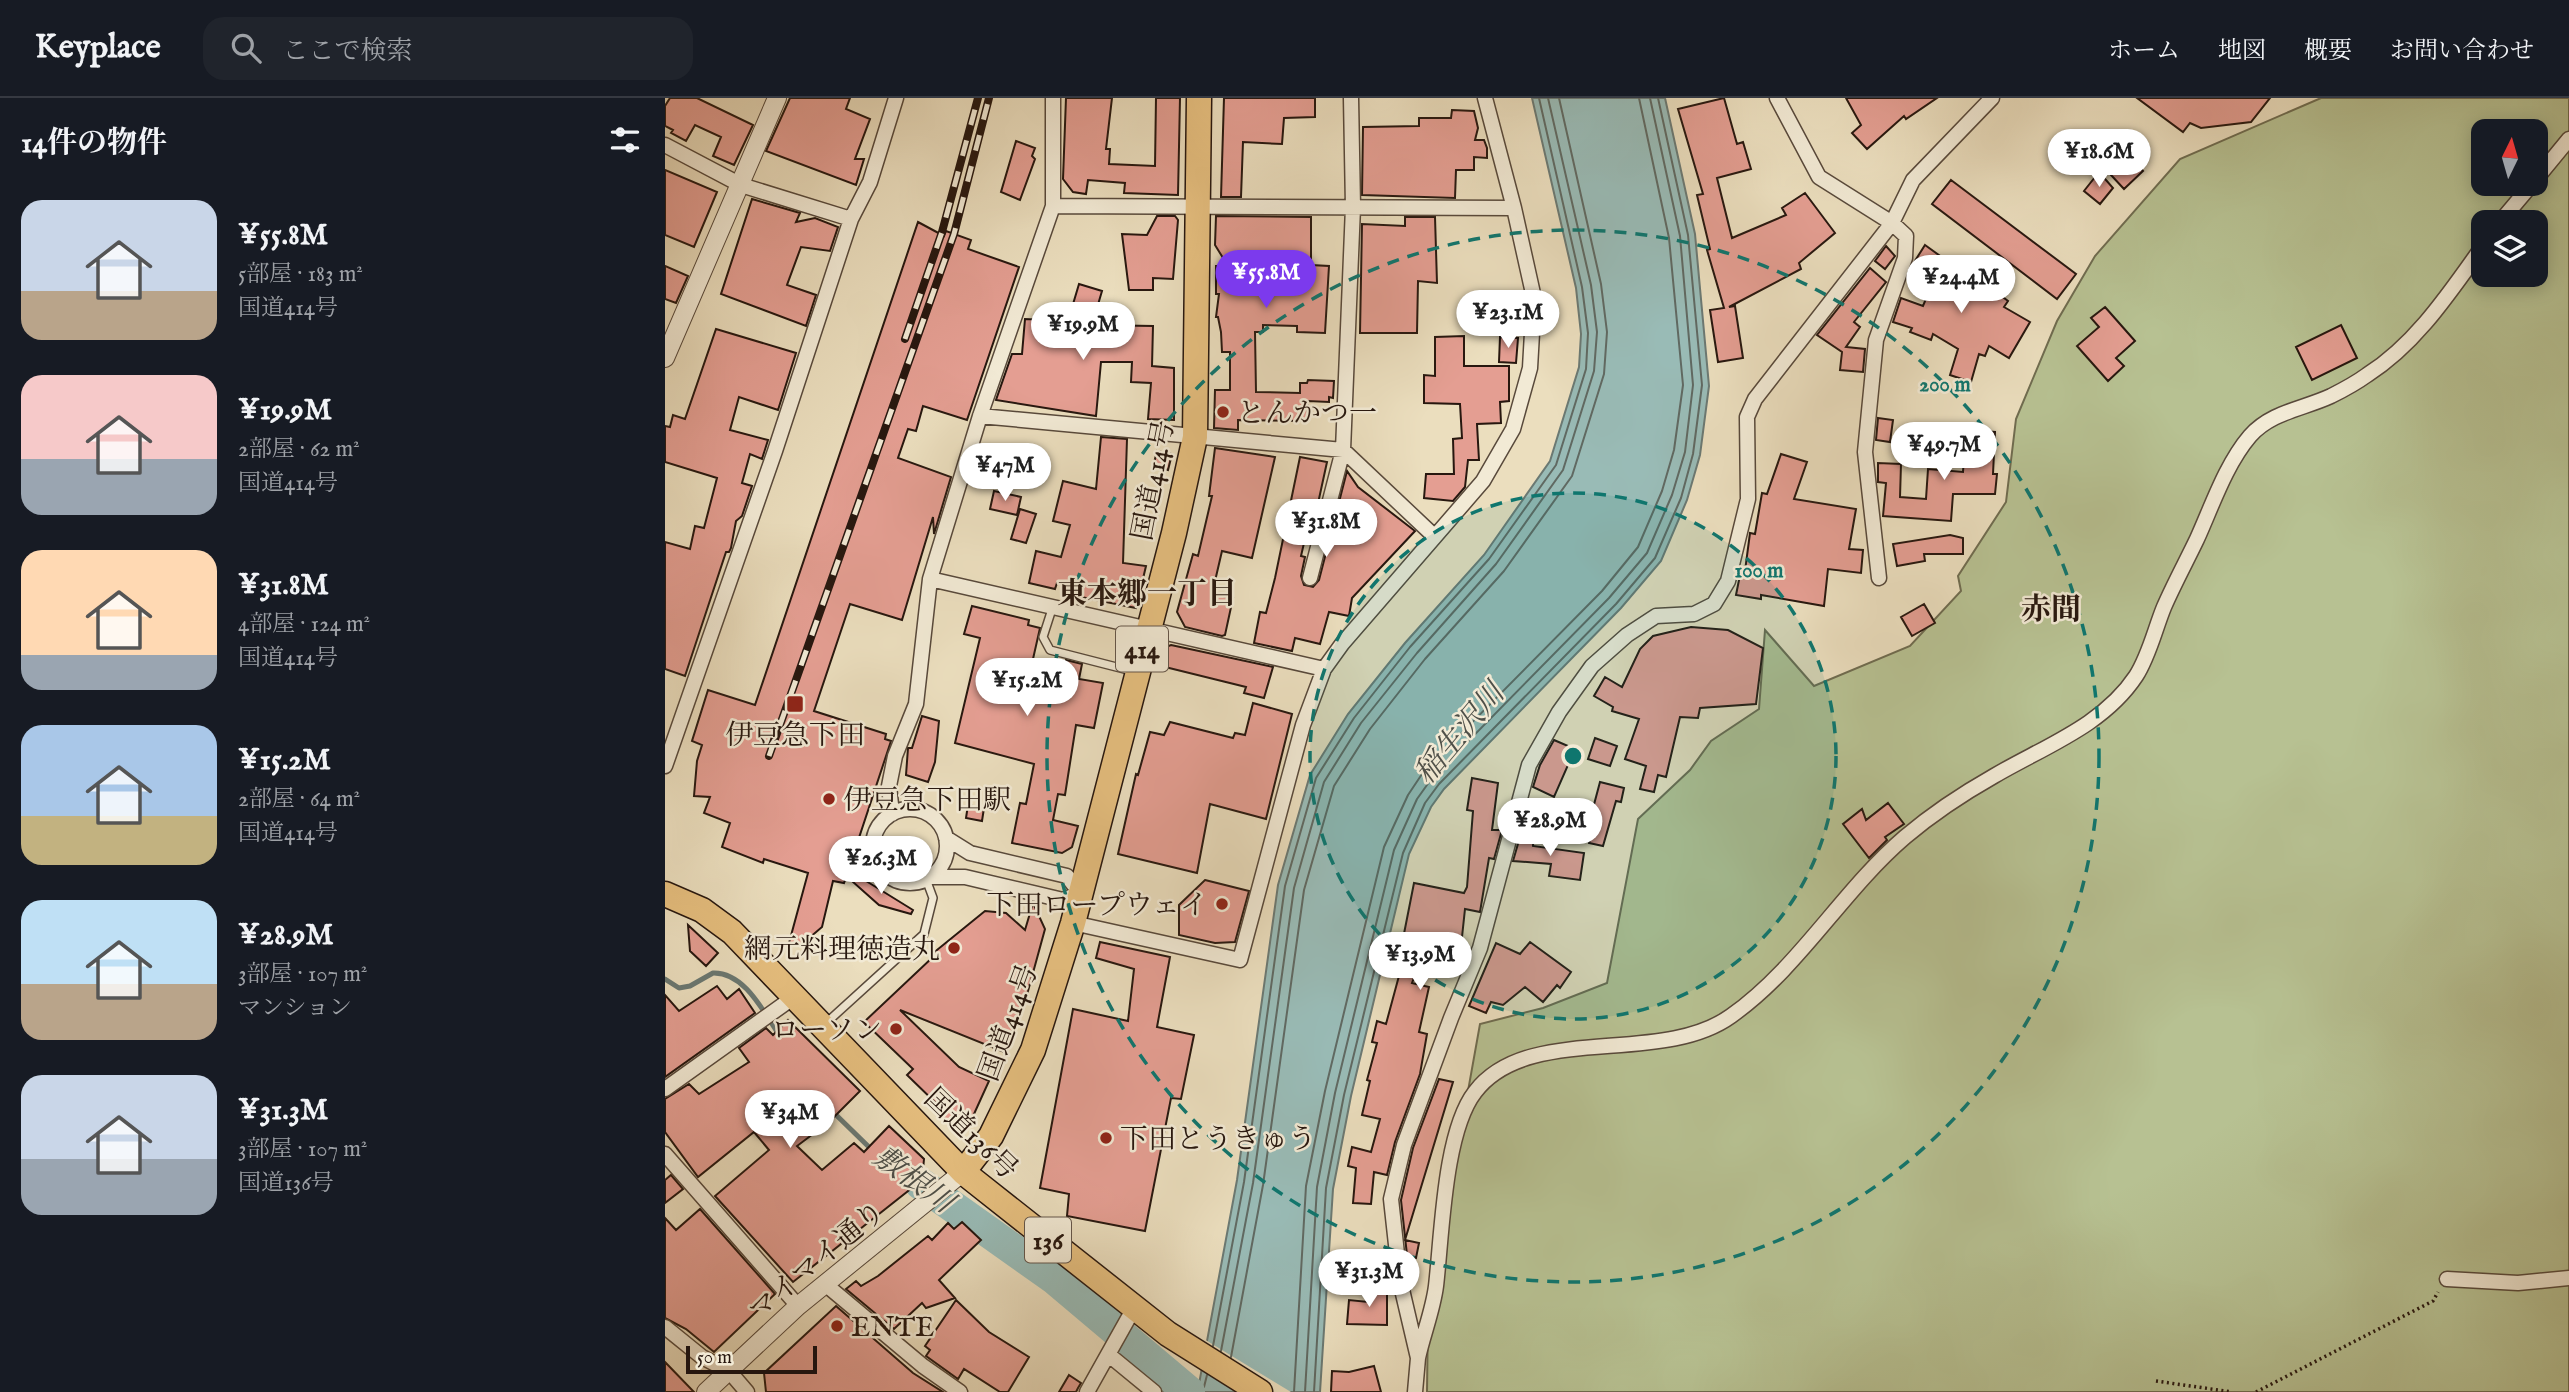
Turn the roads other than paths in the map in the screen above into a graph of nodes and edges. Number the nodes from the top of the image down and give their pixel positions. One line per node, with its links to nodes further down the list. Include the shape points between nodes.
1 (777, 98): 12 (street)
2 (896, 98): 19 (street, via 870,183)
3 (1053, 98): 14 (street)
4 (1199, 98): 15 (highway, 国道414号 / 414)
5 (1351, 98): 16 (street)
6 (1485, 98): 17 (street)
7 (1777, 98): 20 (street, via 1819,177)
8 (1992, 98): 20 (street, via 1913,180)
9 (2569, 139): 11 (street)
10 (665, 145): 12 (street)
11 (2548, 164)
12 (741, 185): 19 (street); 22 (street)
13 (2522, 196): 18 (street)
14 (1053, 205): 15 (street); 23 (street)
15 (1198, 205): 16 (street); 24 (highway, 国道414号 / 414)
16 (1353, 208): 17 (street); 25 (street)
17 (1514, 208): 26 (street, via 1534,298 1530,368 1513,429 1483,481)
18 (2511, 210)
19 (851, 219): 34 (street)
20 (1892, 223): 28 (street, via 1906,236 1905,258 1876,341 1865,452); 53 (street, via 1755,399 1747,417 1748,499 1728,581 1714,604 1694,614 1656,616 1626,635 1592,666 1529,765 1480,948 1404,1145 1391,1199 1400,1281)
21 (2471, 261): 53 (street, via 2410,340 2371,373 2331,396 2263,423 2246,440 2166,603 2137,674 2092,722 1989,778 1907,835 1765,989 1729,1018 1674,1041 1524,1058 1500,1069 1477,1088 1457,1131 1438,1248 1436,1291)
22 (665, 358)
23 (980, 416): 24 (street); 29 (street)
24 (1195, 437): 25 (street); 31 (highway, 国道414号 / 414)
25 (1343, 450): 26 (street); 27 (street)
26 (1434, 536): 32 (street)
27 (1310, 578)
28 (1879, 578)
29 (930, 579): 30 (street); 35 (street, via 916,704 895,756 890,786)
30 (1052, 608): 31 (street); 33 (lane, via 1044,637 1050,650)
31 (1148, 628): 32 (street); 33 (highway, 国道414号 / 414)
32 (1324, 669): 40 (street, via 1303,725 1240,960)
33 (1136, 672): 38 (highway, 国道414号 / 414)
34 (665, 766)
35 (892, 814): 36 (street, via 911,809 929,814); 37 (street, via 875,836 877,863 899,881)
36 (946, 838): 37 (street, via 945,859); 38 (street, via 970,853 1067,876)
37 (929, 878): 38 (street, via 965,877 1063,900); 42 (lane, via 933,898 924,934)
38 (1080, 893): 40 (highway, 国道414号 / 414)
39 (665, 894): 41 (highway, 国道136号 / 136, via 732,932)
40 (1073, 923): 45 (highway, 国道414号 / 414, via 1024,1072 991,1136)
41 (794, 997): 42 (highway, 国道136号 / 136); 43 (street)
42 (821, 1027): 45 (highway, 国道136号 / 136)
43 (665, 1089)
44 (665, 1154): 49 (street)
45 (963, 1172): 48 (street, マイマイ通り); 50 (highway, 国道136号 / 136)
46 (2569, 1278): 47 (street, via 2518,1283)
47 (2447, 1279)
48 (825, 1284): 49 (street, マイマイ通り); 57 (street)
49 (798, 1306): 54 (street, マイマイ通り)
50 (1131, 1315): 52 (street); 60 (highway, 国道136号 / 136)
51 (665, 1326): 54 (street, via 702,1357)
52 (1113, 1349): 58 (street); 59 (street)
53 (1418, 1358): 61 (street)
54 (729, 1371): 55 (street, マイマイ通り); 56 (street)
55 (706, 1392)
56 (747, 1392)
57 (960, 1392)
58 (1087, 1392)
59 (1154, 1392)
60 (1260, 1392)
61 (1415, 1392)

